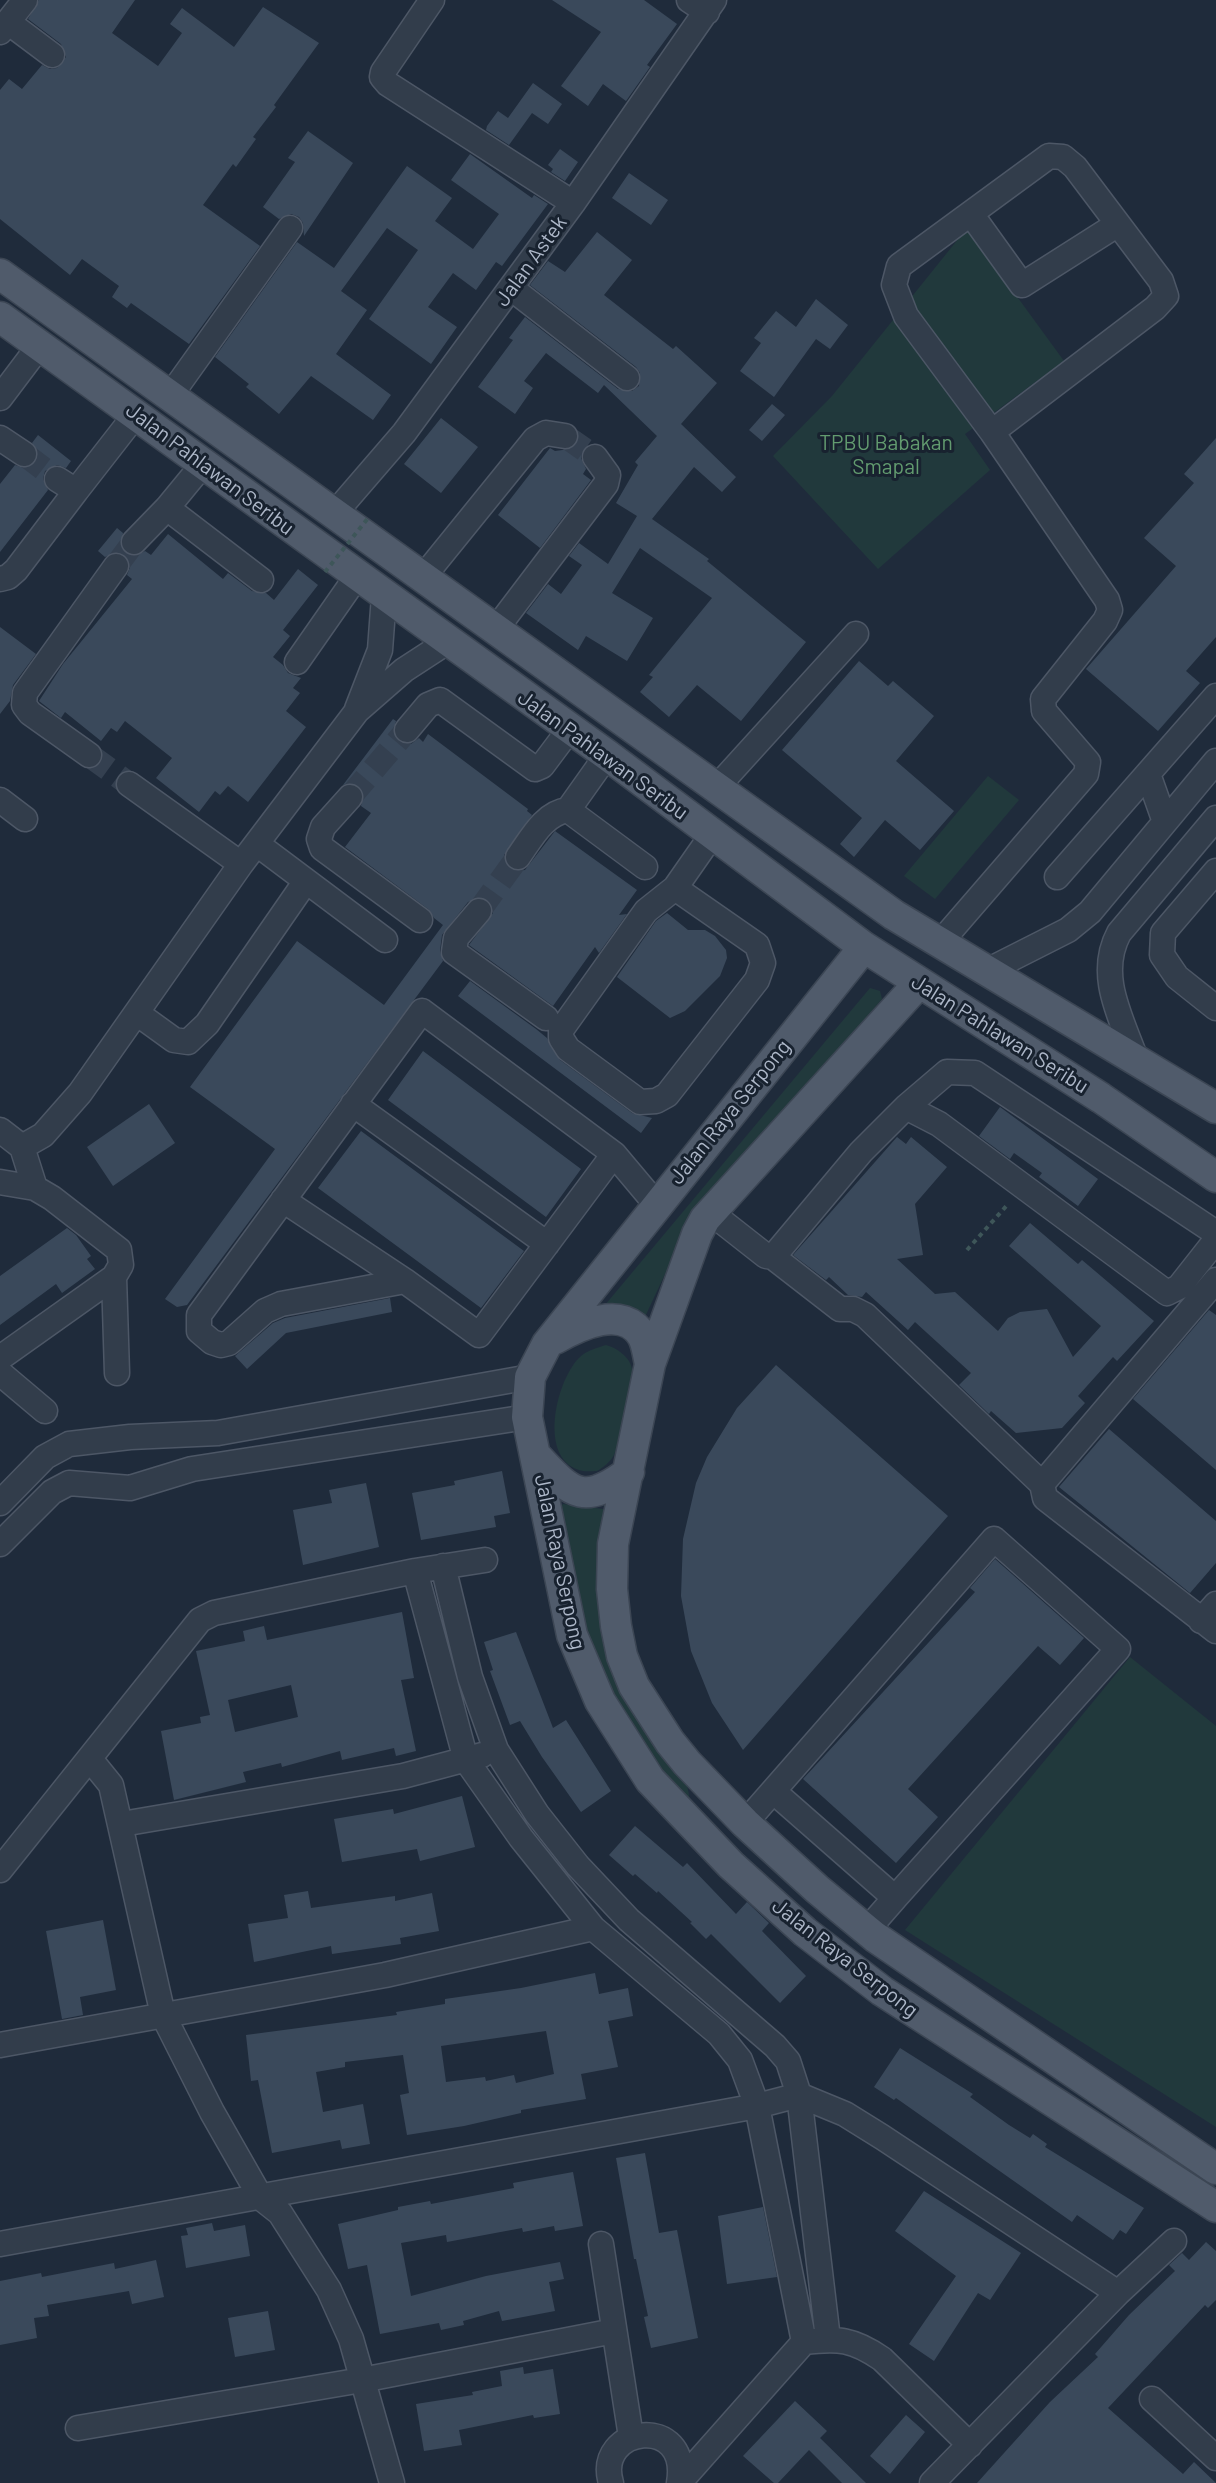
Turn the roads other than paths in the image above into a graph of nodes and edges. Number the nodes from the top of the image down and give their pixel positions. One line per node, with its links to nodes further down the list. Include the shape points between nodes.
1 (25, 0): 4 (street)
2 (432, 0): 6 (street, via 382,77)
3 (703, 4): 6 (street, Jalan Astek)
4 (4, 27): 5 (street)
5 (52, 55)
6 (573, 203): 11 (street, Jalan Astek)
7 (971, 214): 8 (street, via 1050,156 1063,157 1075,167); 8 (street, via 1022,285); 18 (street, via 899,266 894,285 906,316)
8 (1118, 224): 18 (street, via 1161,282 1166,296)
9 (290, 228): 15 (street)
10 (0, 274): 15 (main road, Jalan Pahlawan Seribu)
11 (511, 288): 14 (street); 25 (street, Jalan Astek, via 404,433)
12 (0, 317): 13 (main road, Jalan Pahlawan Seribu)
13 (40, 345): 16 (street); 17 (main road, Jalan Pahlawan Seribu)
14 (627, 378)
15 (170, 396): 25 (main road, Jalan Pahlawan Seribu)
16 (0, 398)
17 (136, 414): 23 (main road, Jalan Pahlawan Seribu); 30 (street, via 67,485 16,570)
18 (992, 432): 67 (street, via 1107,600 1110,610 1043,699 1044,711 1088,762 1086,774)
19 (565, 436): 29 (street, via 546,433 535,439)
20 (0, 438): 21 (street)
21 (24, 454)
22 (595, 457): 33 (street, via 608,475 606,484)
23 (204, 464): 24 (street); 28 (main road, Jalan Pahlawan Seribu)
24 (167, 508): 26 (street); 31 (street)
25 (335, 513): 29 (main road, Jalan Pahlawan Seribu)
26 (134, 542)
27 (116, 566): 41 (street, via 26,693 24,705)
28 (357, 576): 32 (main road, Jalan Pahlawan Seribu); 36 (street)
29 (424, 576): 33 (main road, Jalan Pahlawan Seribu)
30 (0, 579)
31 (261, 580)
32 (384, 596): 35 (main road, Jalan Pahlawan Seribu); 38 (street, via 380,650)
33 (496, 629): 46 (main road, Jalan Pahlawan Seribu)
34 (855, 634): 46 (street)
35 (447, 642): 38 (street, via 404,670); 40 (main road, Jalan Pahlawan Seribu)
36 (297, 662)
37 (1216, 696): 44 (street)
38 (357, 711): 54 (street)
39 (407, 730): 40 (street, via 428,705 440,700 535,769 542,766)
40 (569, 730): 42 (main road, Jalan Pahlawan Seribu)
41 (89, 755)
42 (607, 755): 49 (street); 53 (main road, Jalan Pahlawan Seribu)
43 (1216, 761): 52 (street)
44 (1148, 774): 52 (street); 59 (street)
45 (129, 784): 56 (street)
46 (717, 787): 67 (main road, Jalan Pahlawan Seribu)
47 (350, 798): 64 (street, via 323,828 319,839 322,848)
48 (0, 800): 51 (street)
49 (568, 810): 55 (street, via 557,811 542,824); 57 (street)
50 (1216, 818): 65 (street)
51 (25, 819)
52 (1165, 822): 63 (street)
53 (712, 835): 61 (street); 68 (main road, Jalan Pahlawan Seribu)
54 (260, 839): 56 (street); 60 (street)
55 (518, 857)
56 (241, 864): 72 (street)
57 (645, 867)
58 (1216, 871): 71 (street, via 1163,933 1162,955 1176,977)
59 (1057, 877)
60 (306, 881): 66 (street); 72 (street, via 207,1024 188,1042 174,1040)
61 (675, 888): 61 (street, via 757,945 763,963 757,980 667,1095 656,1101 640,1102 568,1049 561,1030 646,911)
62 (479, 911): 73 (street, via 456,939 454,952)
63 (1090, 912): 65 (street); 69 (street, via 1058,935)
64 (420, 921)
65 (1119, 933): 74 (street, via 1110,957 1110,983)
66 (385, 940)
67 (939, 944): 69 (main road, Jalan Pahlawan Seribu)
68 (864, 947): 70 (main road, Jalan Pahlawan Seribu); 85 (main road, Jalan Raya Serpong)
69 (987, 970): 74 (main road, Jalan Pahlawan Seribu)
70 (919, 983): 81 (main road, Jalan Pahlawan Seribu, via 1101,1098); 86 (main road, Jalan Raya Serpong)
71 (1216, 1008)
72 (138, 1014): 79 (street, via 80,1093 43,1135)
73 (546, 1018)
74 (1137, 1062): 77 (main road, Jalan Pahlawan Seribu)
75 (353, 1104): 80 (street, via 422,1011); 84 (street); 89 (street)
76 (906, 1107): 87 (street, via 947,1072 975,1072); 88 (street, via 939,1124 1167,1293 1179,1287); 90 (street, via 861,1152)
77 (1216, 1108)
78 (0, 1130): 79 (street)
79 (22, 1147): 83 (street)
80 (614, 1154): 85 (street); 89 (street)
81 (1216, 1177)
82 (0, 1182): 83 (street)
83 (35, 1188): 91 (street, via 119,1250 121,1265)
84 (283, 1200): 93 (street); 93 (street, via 199,1316 199,1330 212,1342 221,1346 229,1343 265,1311 280,1304)
85 (656, 1203): 94 (main road, Jalan Raya Serpong)
86 (710, 1212): 90 (street, via 766,1256); 96 (main road, Jalan Raya Serpong, via 692,1246)
87 (1216, 1233)
88 (1216, 1240)
89 (547, 1244): 93 (street, via 479,1335)
90 (773, 1257): 106 (street, via 840,1308 865,1315)
91 (114, 1277): 95 (street); 98 (street)
92 (1216, 1280): 106 (street)
93 (405, 1281)
94 (547, 1344): 96 (main road, via 590,1322 619,1321 643,1337); 99 (main road, Jalan Raya Serpong)
95 (0, 1358)
96 (650, 1365): 105 (main road, Jalan Raya Serpong)
97 (0, 1373): 101 (street)
98 (117, 1373)
99 (530, 1377): 100 (street); 102 (main road, Jalan Raya Serpong)
100 (438, 1393): 103 (street); 107 (street, via 218,1433 69,1444 45,1457)
101 (45, 1411)
102 (527, 1417): 103 (street); 104 (main road, Jalan Raya Serpong)
103 (442, 1430): 108 (street, via 198,1467 130,1488 69,1483 52,1492)
104 (538, 1458): 105 (main road, via 580,1492 596,1493); 119 (main road, Jalan Raya Serpong, via 572,1635 587,1675 650,1780)
105 (629, 1472): 117 (main road, Jalan Raya Serpong, via 612,1544 612,1589 622,1656 634,1686 670,1742)
106 (1042, 1484): 112 (street, via 1045,1498)
107 (0, 1503)
108 (0, 1544)
109 (485, 1560): 110 (street)
110 (442, 1566): 111 (street); 113 (street, via 470,1677)
111 (415, 1571): 114 (street, via 200,1620); 115 (street)
112 (1211, 1619)
113 (496, 1750): 115 (street); 127 (street, via 537,1814 578,1866 628,1920 775,2046 788,2061)
114 (90, 1759): 118 (street, via 111,1785); 120 (street)
115 (466, 1760): 118 (street, via 404,1776); 122 (street, via 521,1838)
116 (773, 1791): 117 (street); 121 (street); 121 (street, via 994,1539 1118,1649)
117 (745, 1823): 119 (main road); 123 (main road, Jalan Raya Serpong)
118 (122, 1824): 124 (street)
119 (720, 1853): 128 (main road, Jalan Raya Serpong, via 805,1932 882,1991)
120 (0, 1870)
121 (895, 1898): 123 (street)
122 (594, 1928): 124 (street, via 385,1975); 129 (street, via 736,2052)
123 (867, 1930): 126 (main road, Jalan Raya Serpong)
124 (163, 2015): 125 (street); 131 (street)
125 (0, 2045)
126 (1065, 2066): 128 (main road); 130 (main road, Jalan Raya Serpong)
127 (799, 2095): 129 (street); 136 (street, via 845,2114 882,2137); 138 (street)
128 (1045, 2096): 132 (main road, Jalan Raya Serpong)
129 (757, 2106): 131 (street); 139 (street)
130 (1216, 2169)
131 (261, 2198): 134 (street); 140 (street, via 280,2212 329,2290 351,2339)
132 (1216, 2207)
133 (1174, 2241): 136 (street)
134 (0, 2244)
135 (601, 2244): 137 (street)
136 (1118, 2294): 144 (street)
137 (614, 2331): 140 (street); 143 (street)
138 (828, 2339): 139 (street); 144 (street, via 850,2341 882,2359)
139 (804, 2342): 148 (street)
140 (362, 2380): 142 (street); 146 (street)
141 (1152, 2399): 145 (street)
142 (78, 2428)
143 (632, 2437): 147 (street, via 620,2444 613,2455 609,2467); 148 (street, via 643,2434 666,2440 680,2459)
144 (970, 2445): 149 (street)
145 (1216, 2458)
146 (392, 2483)
147 (611, 2483)
148 (679, 2483)
149 (932, 2483)

